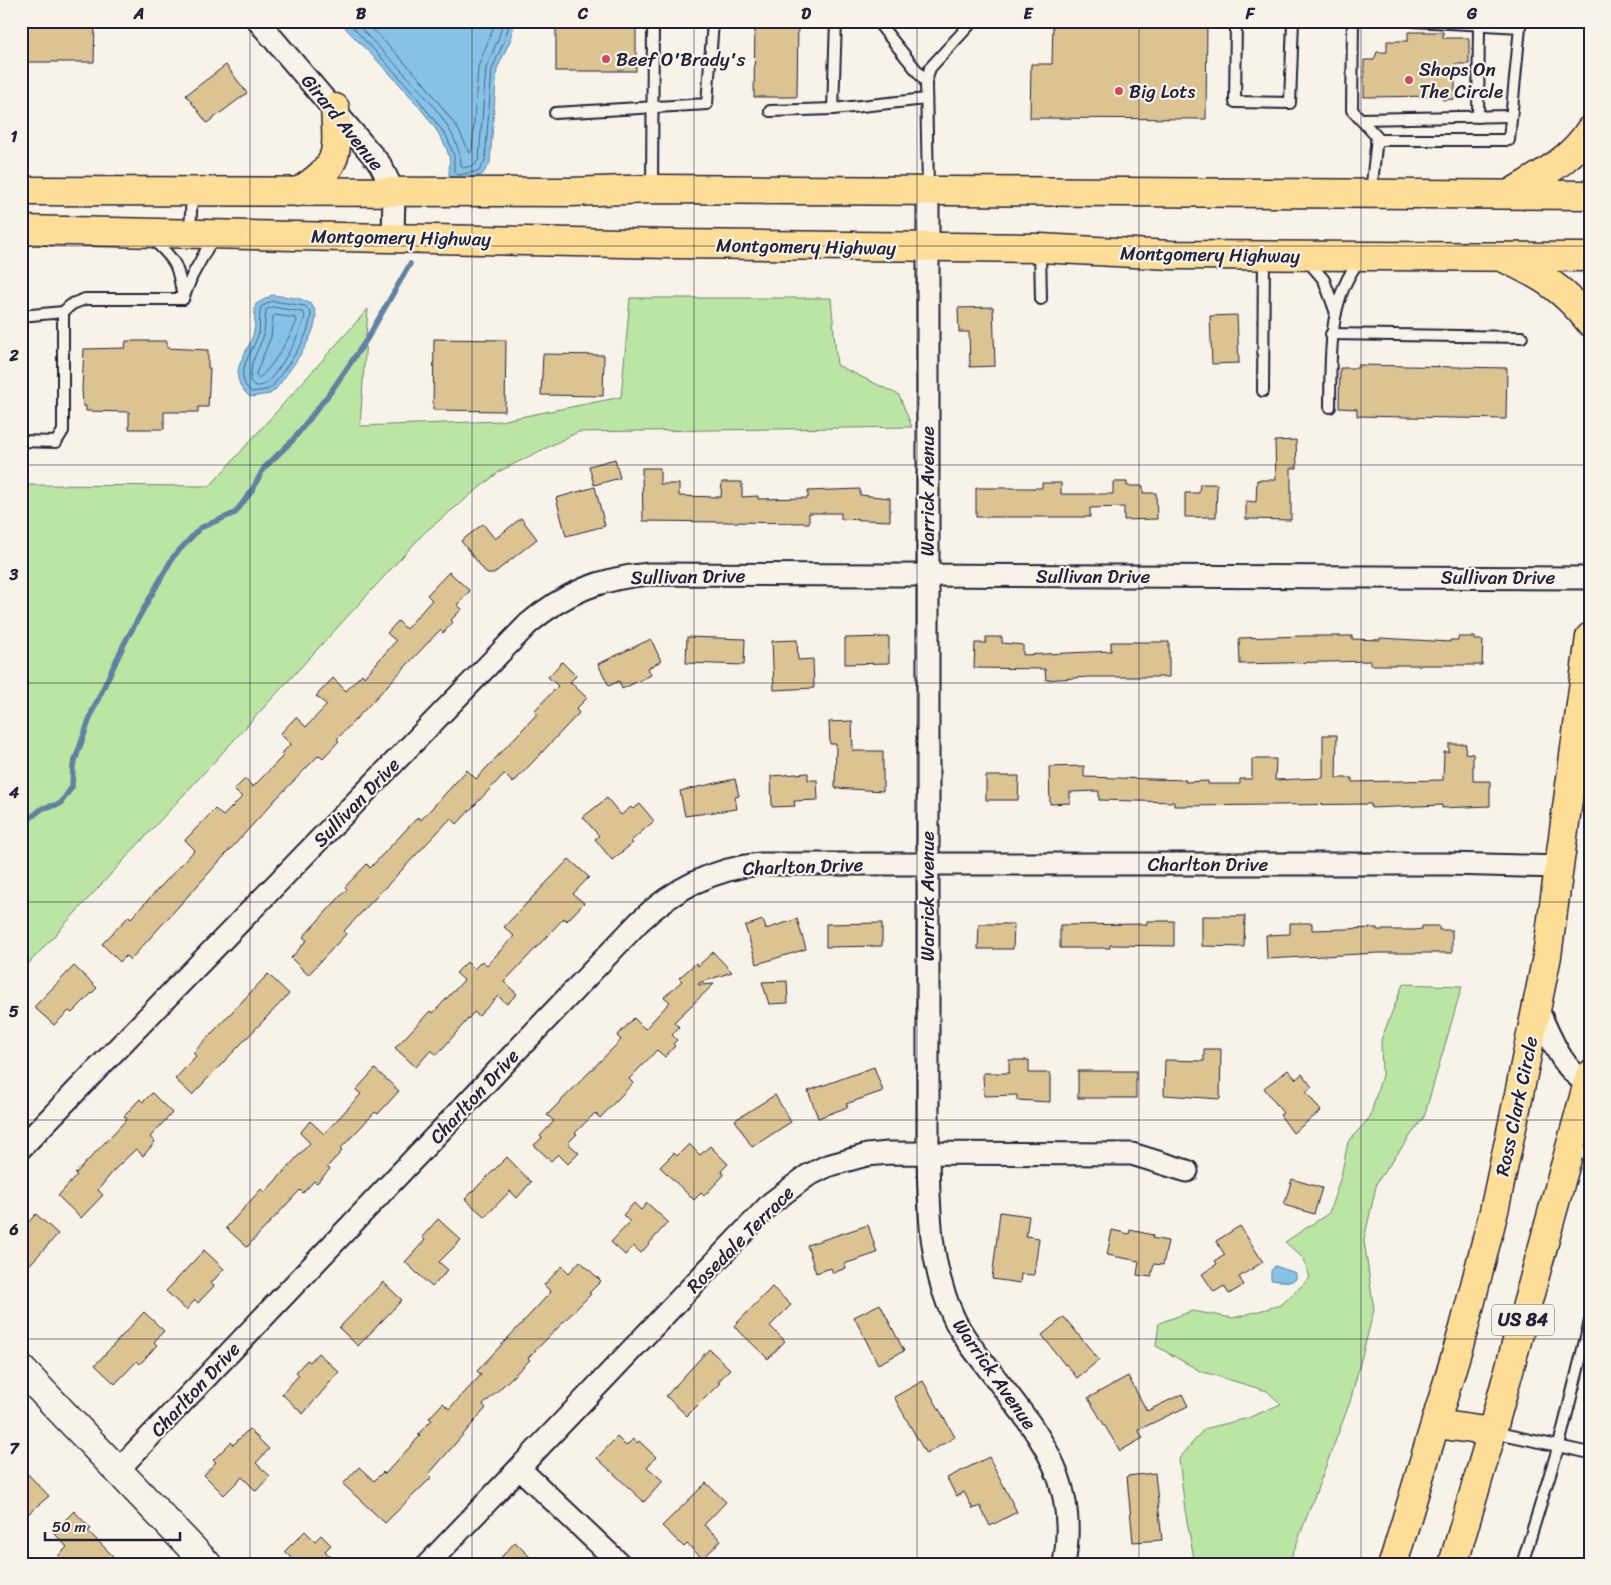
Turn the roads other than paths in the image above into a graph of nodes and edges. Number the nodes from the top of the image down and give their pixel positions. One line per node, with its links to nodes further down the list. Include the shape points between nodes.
1 (258, 21): 15 (street, Girard Avenue)
2 (653, 21): 14 (lane)
3 (713, 21): 14 (lane, via 707,104)
4 (836, 21): 16 (lane)
5 (877, 21): 12 (lane)
6 (973, 21): 12 (lane, via 930,68)
7 (1236, 21): 8 (lane, via 1235,102 1290,103)
8 (1293, 21)
9 (1354, 21): 21 (lane, via 1352,110)
10 (1416, 21): 11 (lane)
11 (1479, 26): 19 (lane, via 1520,28); 20 (lane)
12 (926, 82): 13 (lane)
13 (926, 99): 16 (lane); 26 (lane)
14 (652, 107): 18 (lane); 24 (lane)
15 (335, 108): 28 (main road, via 337,142 330,168); 29 (street, Girard Avenue, via 380,164)
16 (833, 109): 17 (lane)
17 (770, 111)
18 (555, 112)
19 (1509, 116): 20 (lane); 23 (lane, via 1508,140)
20 (1478, 117): 21 (lane)
21 (1360, 119): 23 (lane, via 1377,137)
22 (1590, 130): 31 (main road, via 1582,142 1556,165)
23 (1376, 140): 30 (lane)
24 (652, 189): 26 (main road); 29 (main road)
25 (21, 191): 27 (main road)
26 (928, 191): 30 (main road); 37 (street, Warrick Avenue)
27 (192, 192): 28 (main road); 35 (lane)
28 (298, 192): 29 (main road)
29 (394, 192): 36 (street, Girard Avenue)
30 (1371, 194): 31 (main road)
31 (1510, 194): 32 (main road)
32 (1590, 195)
33 (21, 230): 34 (main road, Montgomery Highway)
34 (144, 232): 35 (main road, Montgomery Highway); 44 (lane, via 173,258)
35 (203, 233): 36 (main road, Montgomery Highway); 44 (lane)
36 (393, 237): 37 (main road, Montgomery Highway)
37 (927, 248): 38 (main road, Montgomery Highway); 55 (street, Warrick Avenue)
38 (1040, 248): 39 (main road, Montgomery Highway); 45 (lane)
39 (1264, 256): 40 (main road, Montgomery Highway); 52 (lane)
40 (1304, 256): 41 (main road, Montgomery Highway); 47 (lane, via 1324,280)
41 (1363, 256): 43 (main road, Montgomery Highway); 47 (lane, via 1348,275)
42 (1590, 257): 43 (main road, Montgomery Highway)
43 (1502, 258): 49 (main road, via 1543,276)
44 (183, 299): 46 (lane, via 85,299)
45 (1040, 299)
46 (62, 312): 48 (lane); 54 (lane, via 63,431 56,442)
47 (1336, 313): 50 (lane)
48 (21, 316)
49 (1590, 322)
50 (1331, 334): 51 (lane); 53 (lane)
51 (1522, 337)
52 (1263, 391)
53 (1330, 407)
54 (21, 441)
55 (928, 575): 56 (street, Sullivan Drive); 58 (street, Warrick Avenue); 62 (street, Sullivan Drive, via 649,574 601,582 556,602 528,624)
56 (1590, 578)
57 (1590, 637): 59 (main road, Ross Clark Circle / US 84)
58 (927, 864): 59 (street, Charlton Drive, via 1448,864); 63 (street, Warrick Avenue); 73 (street, Charlton Drive, via 742,866 692,882 654,907)
59 (1560, 868): 60 (main road, Ross Clark Circle / US 84)
60 (1537, 1008): 61 (street, via 1569,1068); 68 (main road, Ross Clark Circle / US 84, via 1494,1211)
61 (1589, 1081): 64 (main road, US 84)
62 (21, 1148)
63 (928, 1152): 65 (street, Rosedale Terrace, via 1132,1154); 72 (street, Rosedale Terrace, via 888,1153 847,1160 814,1173 788,1189 770,1203); 77 (street, Warrick Avenue, via 933,1257 942,1291 969,1342 1034,1427 1052,1459 1062,1482 1067,1506 1069,1536)
64 (1580, 1153): 69 (main road, US 84)
65 (1187, 1172)
66 (1590, 1321): 70 (lane)
67 (21, 1369): 73 (street)
68 (1437, 1424): 69 (main road); 78 (main road, Ross Clark Circle / US 84)
69 (1492, 1432): 70 (lane); 79 (main road, US 84)
70 (1558, 1445): 71 (lane); 80 (lane)
71 (1590, 1453)
72 (519, 1468): 75 (street, Rosedale Terrace); 76 (street)
73 (118, 1470): 74 (street)
74 (207, 1564)
75 (428, 1564)
76 (620, 1564)
77 (1064, 1564)
78 (1393, 1564)
79 (1453, 1564)
80 (1522, 1564)

